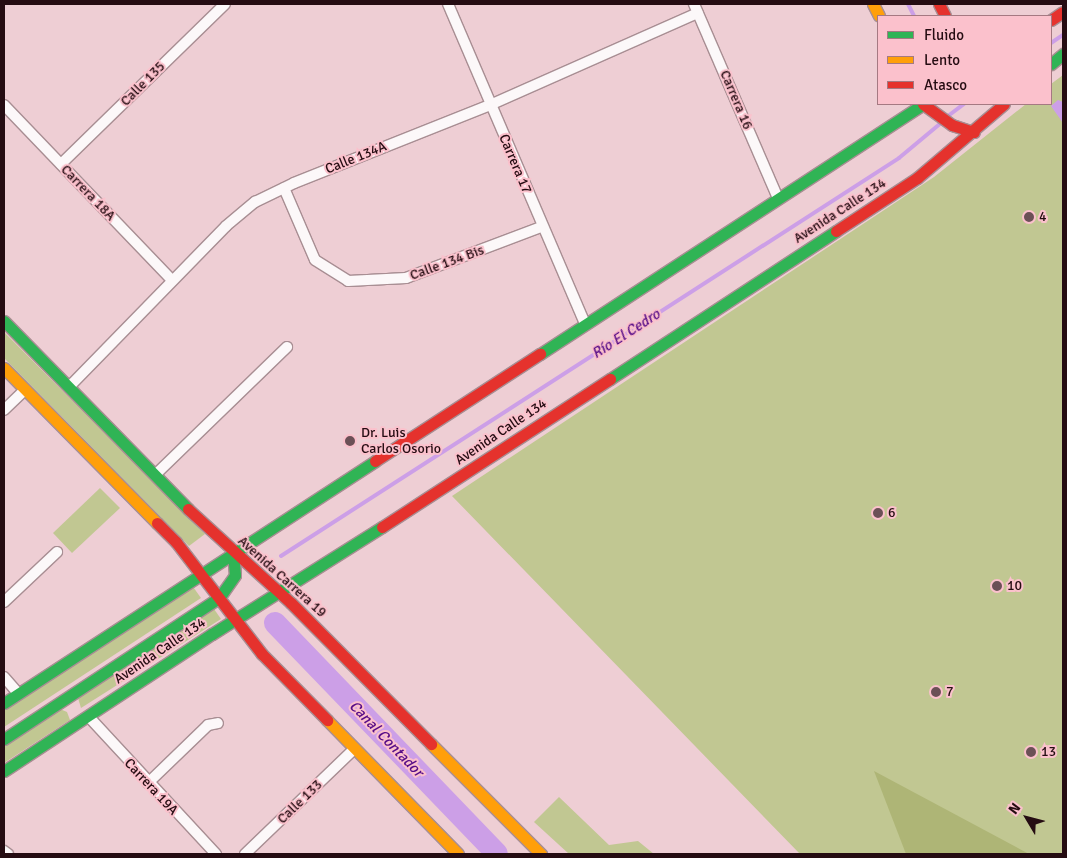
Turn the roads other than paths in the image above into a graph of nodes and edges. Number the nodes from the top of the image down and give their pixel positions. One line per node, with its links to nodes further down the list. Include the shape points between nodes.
1 (225, 4): 14 (street, Calle 135)
2 (448, 4): 9 (street, Carrera 17)
3 (696, 8): 9 (street, Calle 134A); 16 (street, Carrera 16)
4 (1063, 12): 5 (main road)
5 (1052, 19)
6 (1063, 54): 7 (main road)
7 (1052, 63)
8 (4, 105): 14 (street, Carrera 18A)
9 (490, 105): 15 (street, Calle 134A); 17 (street, Carrera 17)
10 (1001, 105): 12 (main road, Avenida Calle 134)
11 (927, 107): 13 (main road, via 952,125); 16 (main road)
12 (988, 109): 13 (main road, Avenida Calle 134)
13 (974, 132): 30 (main road, Avenida Calle 134, via 917,178)
14 (61, 164): 18 (street, Carrera 18A)
15 (284, 188): 17 (street, Calle 134 Bis, via 315,260 348,281 406,278); 18 (street, Calle 134A, via 255,202)
16 (777, 196): 20 (main road)
17 (541, 227): 20 (street, Carrera 17)
18 (172, 280): 23 (street, Calle 134A)
19 (4, 321): 23 (main road, Avenida Carrera 19)
20 (584, 323): 28 (main road)
21 (287, 348): 26 (street)
22 (4, 368): 24 (main road)
23 (69, 387): 26 (main road, Avenida Carrera 19)
24 (25, 390): 25 (street); 29 (main road, via 176,542)
25 (4, 410)
26 (155, 475): 28 (main road, Avenida Carrera 19)
27 (57, 552): 32 (street)
28 (233, 552): 29 (main road); 30 (main road, Avenida Carrera 19); 31 (main road, via 235,575)
29 (201, 573): 31 (main road); 35 (main road)
30 (280, 592): 33 (main road, Avenida Calle 134); 45 (main road, Avenida Carrera 19)
31 (219, 598): 33 (main road); 36 (main road)
32 (4, 602)
33 (235, 620): 38 (main road, Avenida Calle 134); 41 (main road, via 262,654)
34 (4, 677): 35 (street)
35 (18, 693): 37 (main road)
36 (62, 701): 38 (main road); 40 (main road)
37 (4, 702)
38 (89, 717): 42 (main road, Avenida Calle 134); 43 (street, Carrera 19A)
39 (218, 723): 43 (street, via 208,725)
40 (4, 739)
41 (354, 749): 48 (street, Calle 133); 49 (main road)
42 (4, 771)
43 (148, 783): 47 (street, Carrera 19A)
44 (4, 851): 46 (street)
45 (539, 853)
46 (8, 854)
47 (216, 854)
48 (245, 854)
49 (458, 854)

